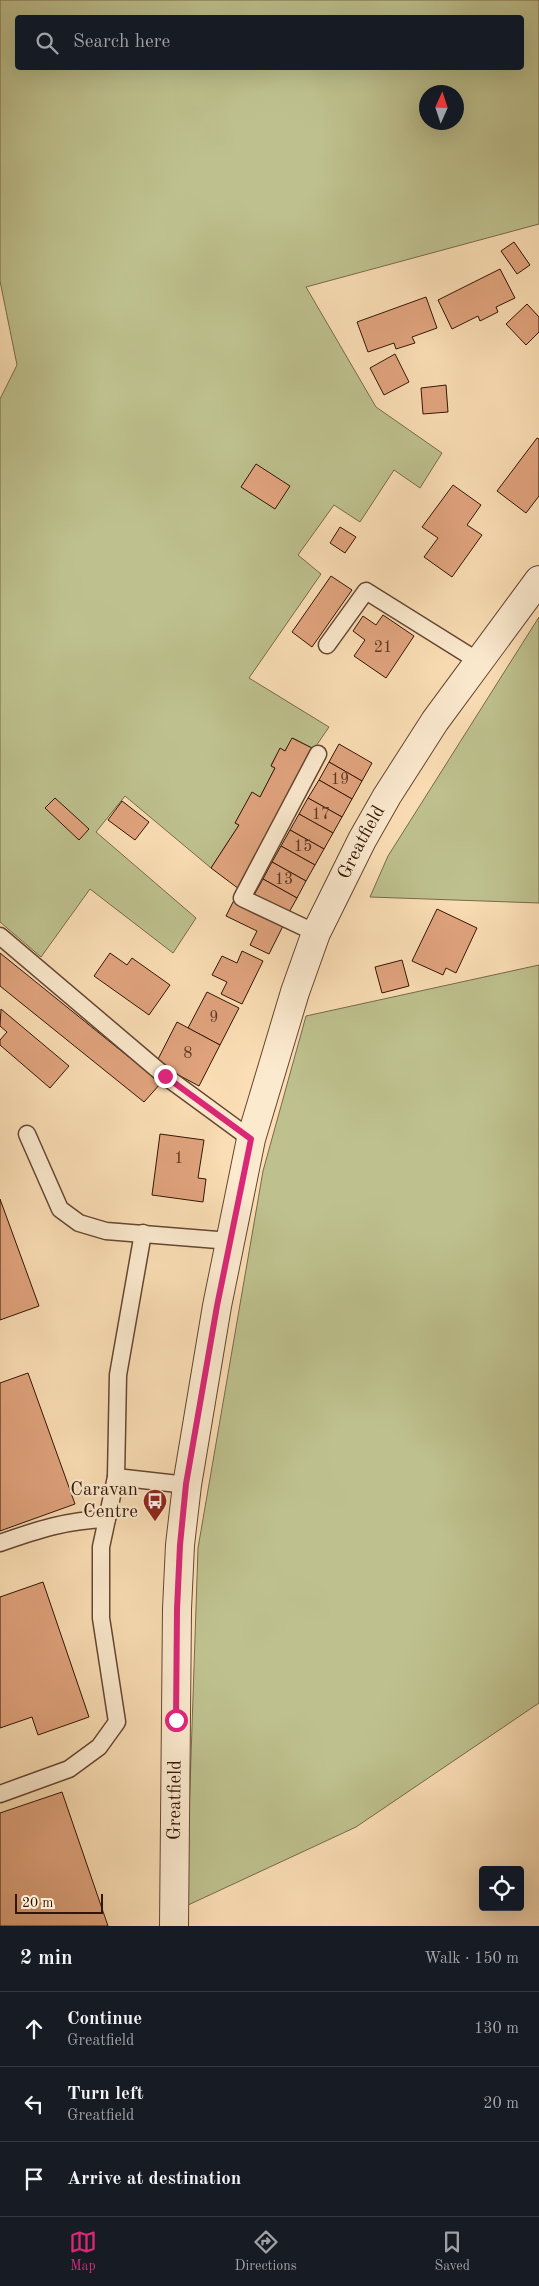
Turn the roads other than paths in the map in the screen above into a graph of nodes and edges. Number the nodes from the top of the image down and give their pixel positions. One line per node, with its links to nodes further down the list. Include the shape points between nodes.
1 (539, 580): 3 (street, Greatfield)
2 (326, 645): 3 (lane, via 366,591)
3 (478, 661): 5 (street, Greatfield, via 387,796)
4 (318, 754): 5 (lane, via 242,898)
5 (316, 933): 8 (street, Greatfield)
6 (0, 936): 8 (lane, via 165,1076)
7 (26, 1134): 9 (lane, via 60,1209 79,1223 106,1231)
8 (251, 1139): 10 (street, Greatfield)
9 (143, 1233): 10 (lane); 11 (lane, via 118,1375)
10 (230, 1241): 12 (street, Greatfield)
11 (116, 1477): 12 (lane); 13 (lane)
12 (186, 1484): 16 (street, Greatfield, via 177,1609)
13 (107, 1519): 14 (lane, via 49,1526); 15 (lane, via 101,1546 101,1618 117,1722 99,1748 69,1769)
14 (0, 1543)
15 (0, 1794)
16 (174, 1926)

